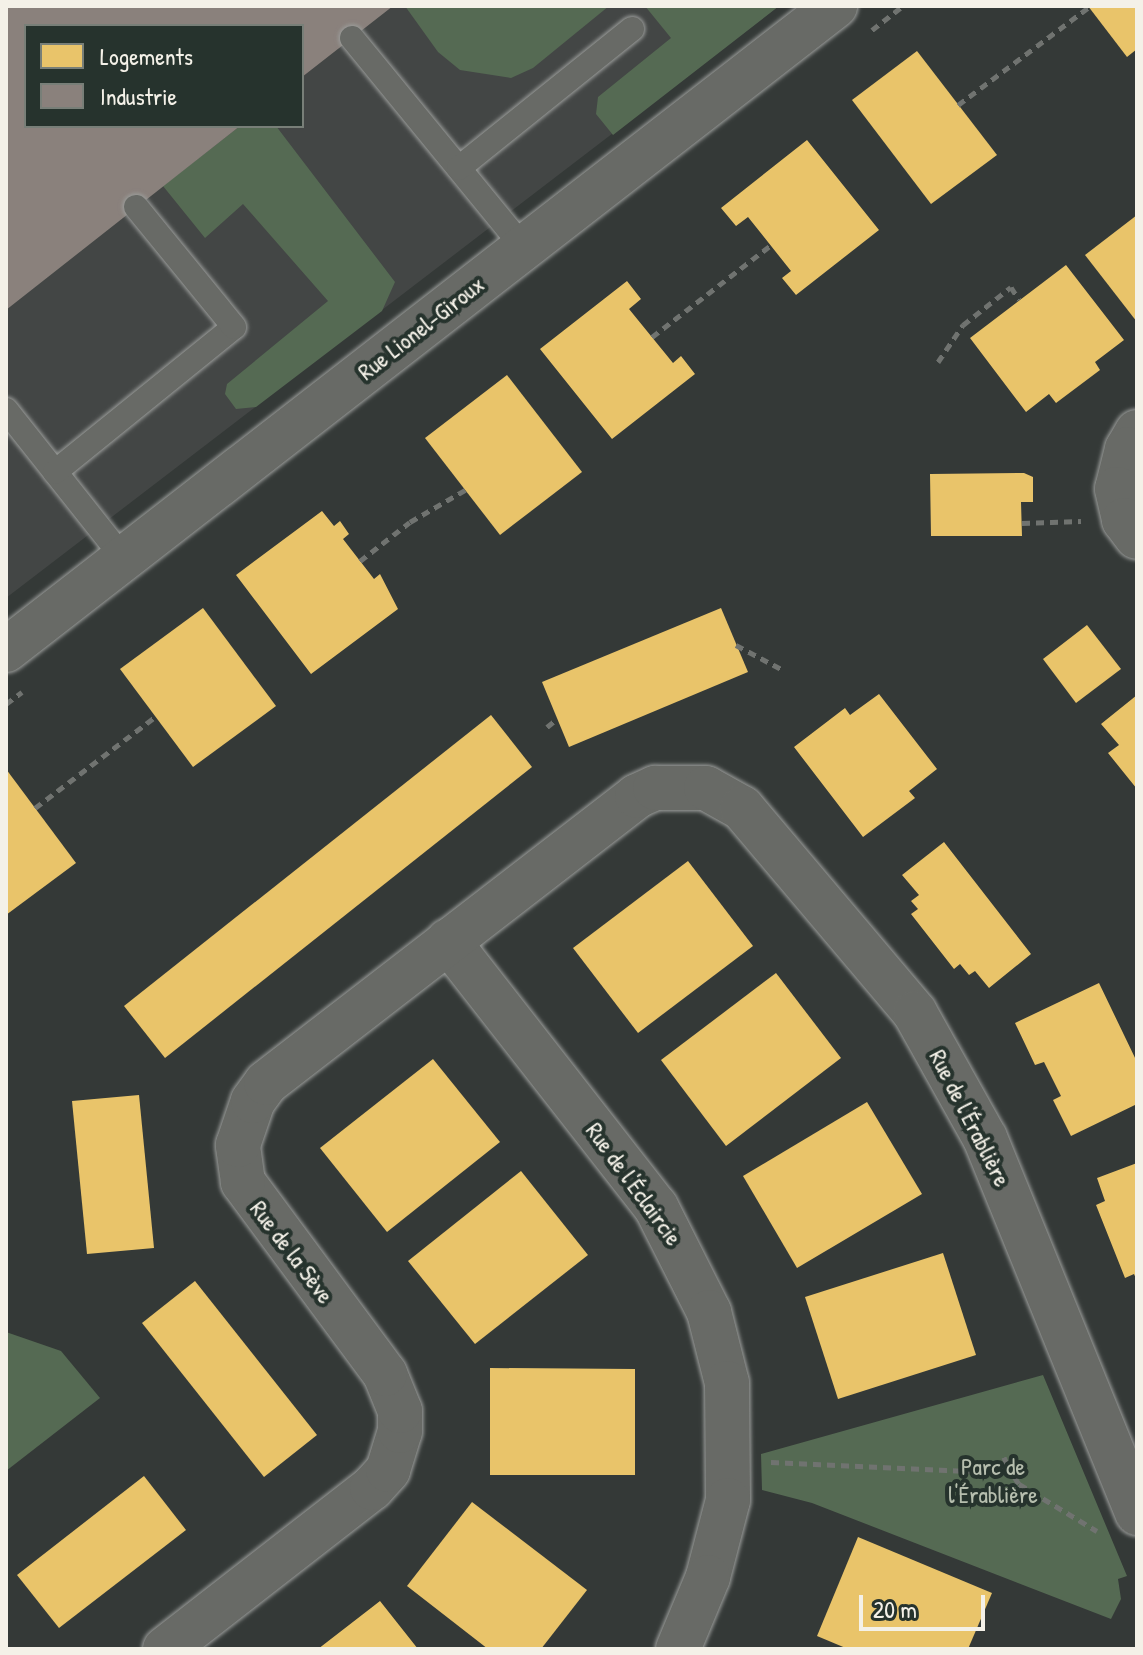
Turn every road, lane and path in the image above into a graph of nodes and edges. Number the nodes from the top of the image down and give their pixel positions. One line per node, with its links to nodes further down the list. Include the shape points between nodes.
1 (835, 6): 9 (street, Rue Lionel-Giroux)
2 (1089, 7): 5 (path)
3 (632, 29): 6 (lane)
4 (352, 38): 6 (lane)
5 (958, 105)
6 (459, 168): 9 (lane)
7 (136, 207): 15 (lane, via 234,327)
8 (771, 245): 11 (path)
9 (524, 248): 19 (street, Rue Lionel-Giroux)
10 (1019, 300): 12 (path, via 1011,287 963,325)
11 (652, 337)
12 (938, 362)
13 (6, 410): 15 (lane)
14 (1137, 432): 18 (street, via 1117,489)
15 (55, 472): 19 (lane)
16 (465, 490): 20 (path, via 410,522)
17 (1022, 523): 18 (path)
18 (1131, 528)
19 (124, 559): 22 (street, Rue Lionel-Giroux)
20 (360, 561)
21 (736, 645): 23 (path)
22 (6, 650)
23 (785, 671)
24 (155, 717): 28 (path)
25 (557, 719): 26 (path)
26 (547, 727)
27 (706, 788): 29 (street, Rue de la Sève, via 681,785 637,796); 33 (street, Rue de l'Érablière, via 742,808 762,828 915,1013 985,1138)
28 (35, 808)
29 (448, 941): 34 (street, Rue de la Sève, via 266,1083 242,1123 238,1145 238,1163 252,1200 395,1394 400,1431 388,1470); 35 (street, Rue de l'Éclaircie, via 656,1207 709,1312 727,1383 729,1487 708,1577)
30 (1004, 1457): 32 (path)
31 (762, 1462): 32 (path, via 968,1471)
32 (1007, 1465): 33 (path, via 1019,1484)
33 (1118, 1523)
34 (165, 1649)
35 (678, 1649)

